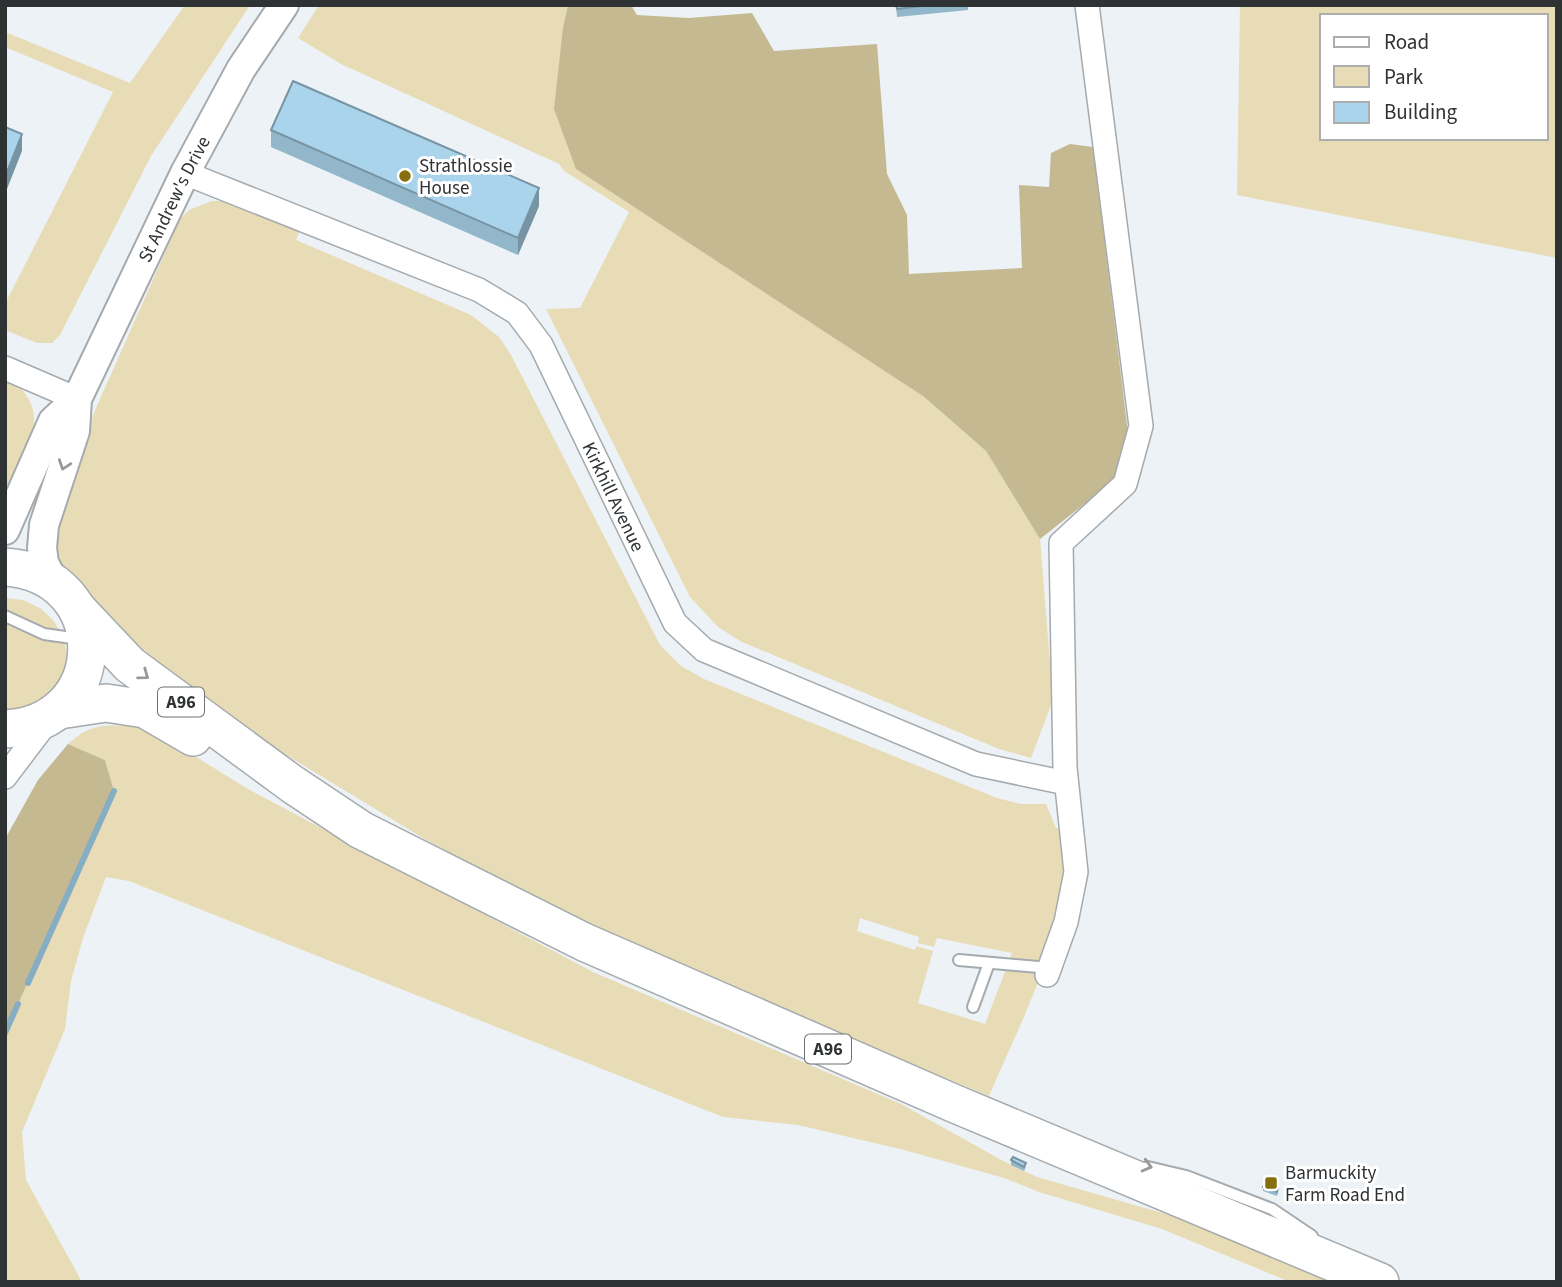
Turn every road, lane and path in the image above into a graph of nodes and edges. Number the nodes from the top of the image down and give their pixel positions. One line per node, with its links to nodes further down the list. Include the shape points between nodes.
1 (284, 5): 3 (street, St Andrew's Drive, via 241,69)
2 (1087, 5): 14 (street, via 1141,426 1125,484 1060,543)
3 (185, 173): 5 (street, St Andrew's Drive); 14 (street, Kirkhill Avenue, via 479,290 517,313 541,345 675,623 704,650 976,764)
4 (5, 368): 5 (street)
5 (77, 399): 6 (street, St Andrew's Drive, via 52,421); 8 (street, St Andrew's Drive, one-way to 8, via 75,431 44,525 44,563)
6 (5, 530)
7 (5, 567): 8 (highway, A96, via 31,571)
8 (54, 582): 10 (highway, A96)
9 (5, 616): 10 (lane, via 44,634)
10 (92, 632): 11 (highway, via 81,678); 15 (highway, A96, one-way to 15)
11 (56, 712): 12 (highway, A96, via 25,727); 13 (street); 15 (highway, A96, via 106,703 145,709 220,754)
12 (5, 729)
13 (5, 777)
14 (1066, 783): 18 (street, via 1076,872 1066,922)
15 (292, 784): 20 (highway, A96, via 361,830 583,942)
16 (959, 960): 17 (lane)
17 (989, 962): 18 (lane); 19 (lane)
18 (1048, 971)
19 (973, 1007)
20 (1033, 1137): 21 (lane); 25 (highway, A96)
21 (1110, 1157)
22 (1135, 1163): 23 (lane, one-way to 23, via 1272,1209)
23 (1326, 1245)
24 (1337, 1253): 25 (lane)
25 (1380, 1282)

